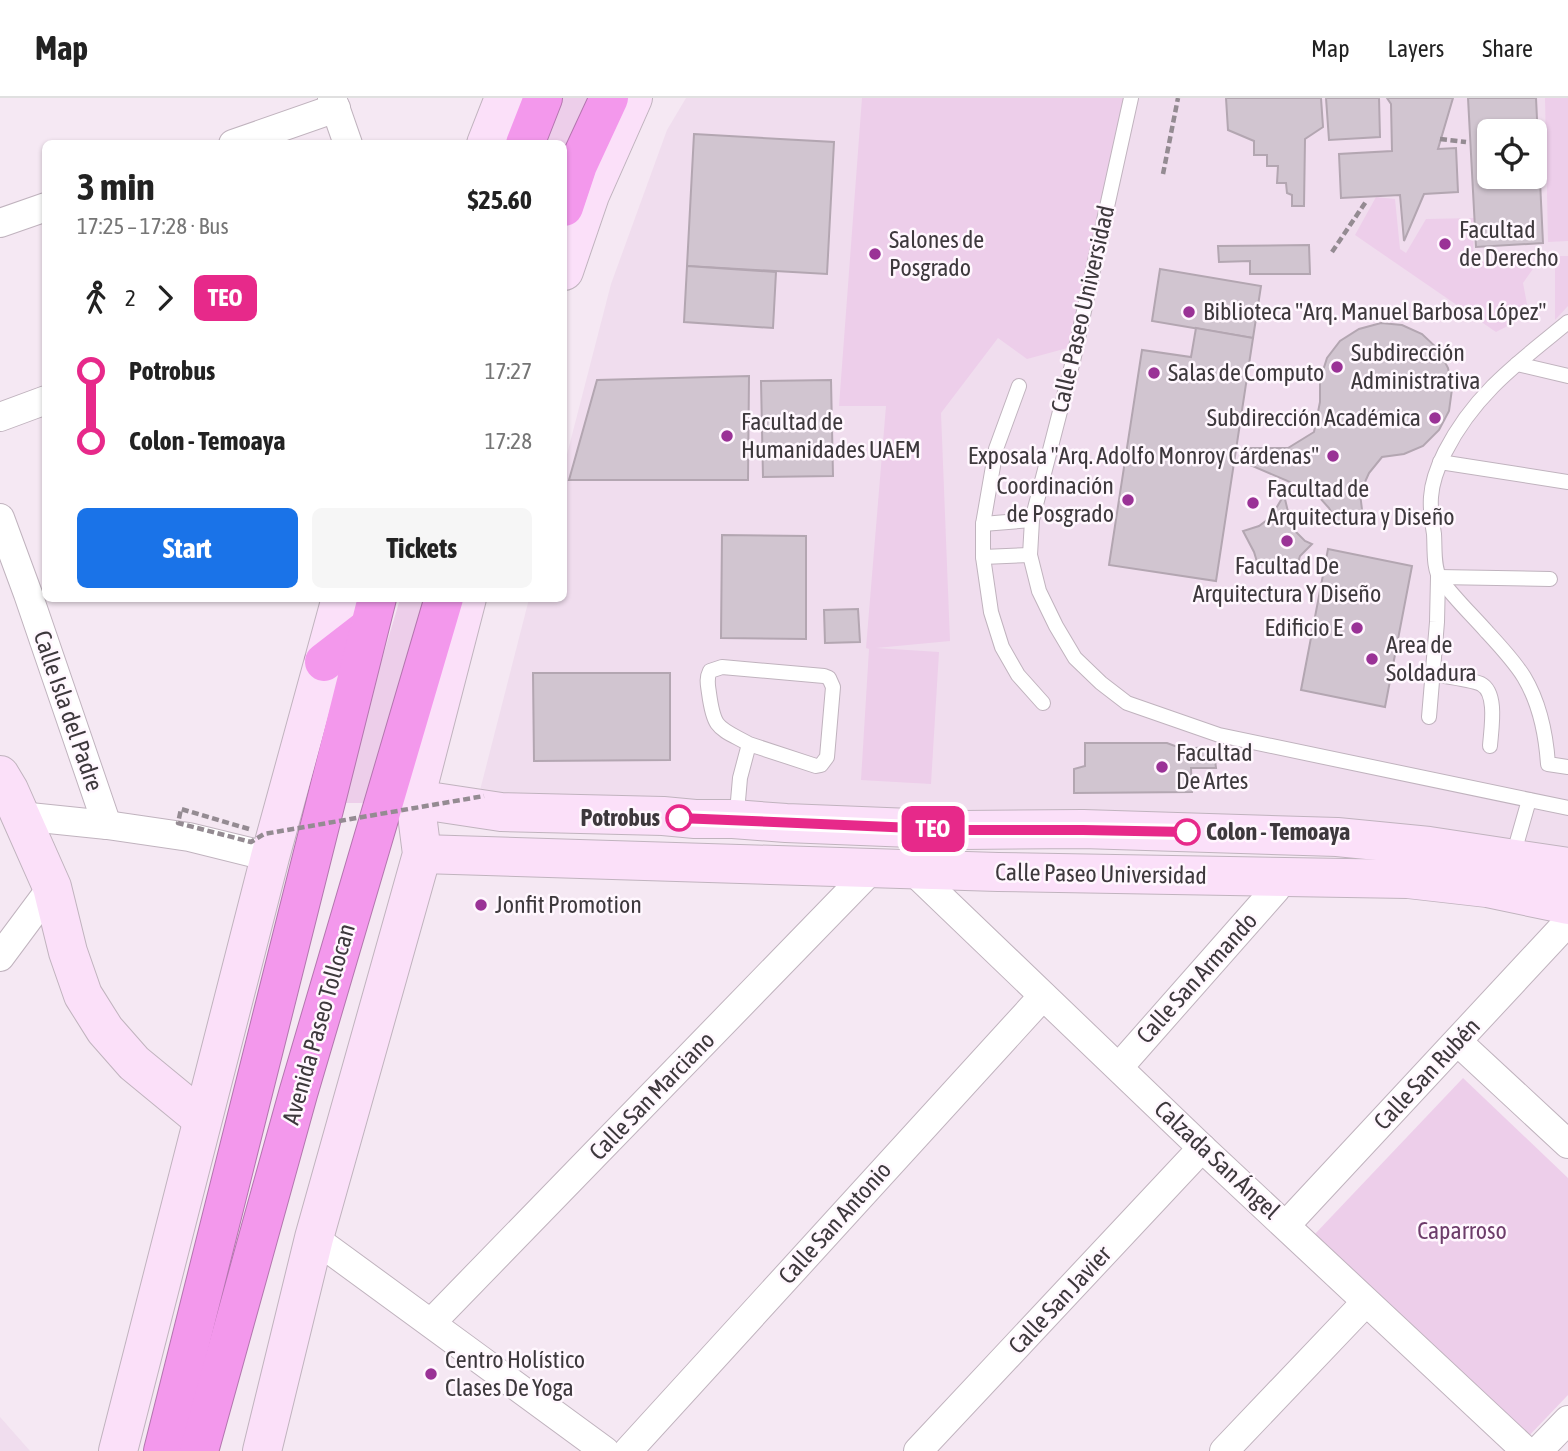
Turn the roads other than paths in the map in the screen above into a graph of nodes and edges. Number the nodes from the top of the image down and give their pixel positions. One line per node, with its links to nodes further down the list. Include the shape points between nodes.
1 (504, 98): 9 (main road)
2 (543, 98): 10 (highway)
3 (610, 98): 11 (highway)
4 (633, 98): 14 (main road, via 590,195)
5 (1131, 98): 24 (lane, Calle Paseo Universidad, via 1073,361)
6 (334, 103): 7 (street); 8 (street)
7 (243, 140)
8 (347, 140)
9 (488, 140)
10 (527, 140)
11 (567, 198)
12 (42, 208): 13 (street)
13 (0, 223)
14 (567, 262)
15 (1568, 322): 16 (lane)
16 (1517, 364): 17 (lane); 21 (lane, via 1467,415)
17 (1568, 376)
18 (1019, 386): 25 (lane, via 996,449)
19 (42, 401): 20 (street)
20 (0, 417)
21 (1440, 462): 22 (lane); 28 (lane, via 1430,498)
22 (1568, 482)
23 (0, 518): 30 (street, Calle Isla del Padre)
24 (1032, 520): 25 (lane); 26 (lane, Calle Paseo Universidad)
25 (983, 524): 27 (lane)
26 (1030, 555): 27 (lane); 44 (lane, Calle Paseo Universidad, via 1039,591 1075,658 1127,703 1219,735)
27 (983, 557): 37 (lane, via 991,612 1002,647 1018,675)
28 (1438, 577): 29 (lane); 36 (lane); 41 (lane, via 1525,680 1545,738 1548,764)
29 (1550, 579)
30 (37, 591): 49 (street, Calle Isla del Padre)
31 (340, 602): 35 (main road)
32 (443, 602): 76 (highway, Avenida Paseo Tollocan, via 298,1094)
33 (466, 602): 43 (main road)
34 (372, 613): 35 (highway); 75 (highway, Avenida Paseo Tollocan)
35 (324, 662): 50 (main road)
36 (1432, 674): 38 (lane); 40 (lane, via 1481,684 1487,690 1492,705)
37 (1044, 703)
38 (1429, 718)
39 (749, 744): 39 (lane, via 816,766 824,762 832,681 824,676 722,667 710,671 712,716 721,729); 48 (lane, via 740,778)
40 (1490, 746)
41 (1568, 767)
42 (0, 775): 47 (main road, via 9,790)
43 (415, 799): 46 (main road, Calle Paseo Universidad, via 501,813); 51 (main road)
44 (1530, 800): 45 (lane, Calle Paseo Universidad); 52 (lane)
45 (1568, 808)
46 (663, 816): 48 (main road, Calle Paseo Universidad); 53 (main road, via 670,825 673,845)
47 (10, 819): 49 (street, Calle Isla del Padre); 58 (main road)
48 (737, 819): 52 (main road, Calle Paseo Universidad, via 961,830 1337,837); 54 (main road, via 736,843)
49 (107, 825): 50 (street, Calle Isla del Padre)
50 (259, 843): 66 (main road)
51 (422, 854): 53 (main road, Calle Paseo Universidad); 70 (main road)
52 (1512, 859): 55 (main road, Calle Paseo Universidad)
53 (662, 862): 54 (main road, Calle Paseo Universidad)
54 (743, 863): 56 (main road, Calle Paseo Universidad)
55 (1568, 867)
56 (873, 868): 57 (main road, Calle Paseo Universidad); 72 (street, Calle San Marciano)
57 (910, 868): 60 (main road, Calle Paseo Universidad, via 1408,879 1487,888); 63 (street, Calzada San Ángel)
58 (52, 887): 62 (street); 66 (main road, via 83,995 105,1030 134,1063)
59 (1276, 889): 65 (street, Calle San Armando)
60 (1568, 905)
61 (1568, 922): 64 (street, Calle San Rubén)
62 (0, 957)
63 (1043, 996): 65 (street, Calzada San Ángel); 79 (street, Calle San Antonio)
64 (1458, 1042): 67 (street); 69 (street, Calle San Rubén)
65 (1119, 1067): 68 (street, Calzada San Ángel)
66 (202, 1119): 74 (main road)
67 (1568, 1144)
68 (1202, 1148): 69 (street, Calzada San Ángel); 80 (street, Calle San Javier)
69 (1286, 1225): 71 (street, Calzada San Ángel)
70 (314, 1238): 72 (street); 77 (main road)
71 (1365, 1303): 81 (street); 82 (street, Calzada San Ángel)
72 (431, 1323): 78 (street)
73 (1568, 1420): 83 (street)
74 (118, 1451)
75 (163, 1451)
76 (200, 1451)
77 (262, 1451)
78 (606, 1451)
79 (628, 1451)
80 (918, 1451)
81 (1224, 1451)
82 (1525, 1451)
83 (1538, 1451)

